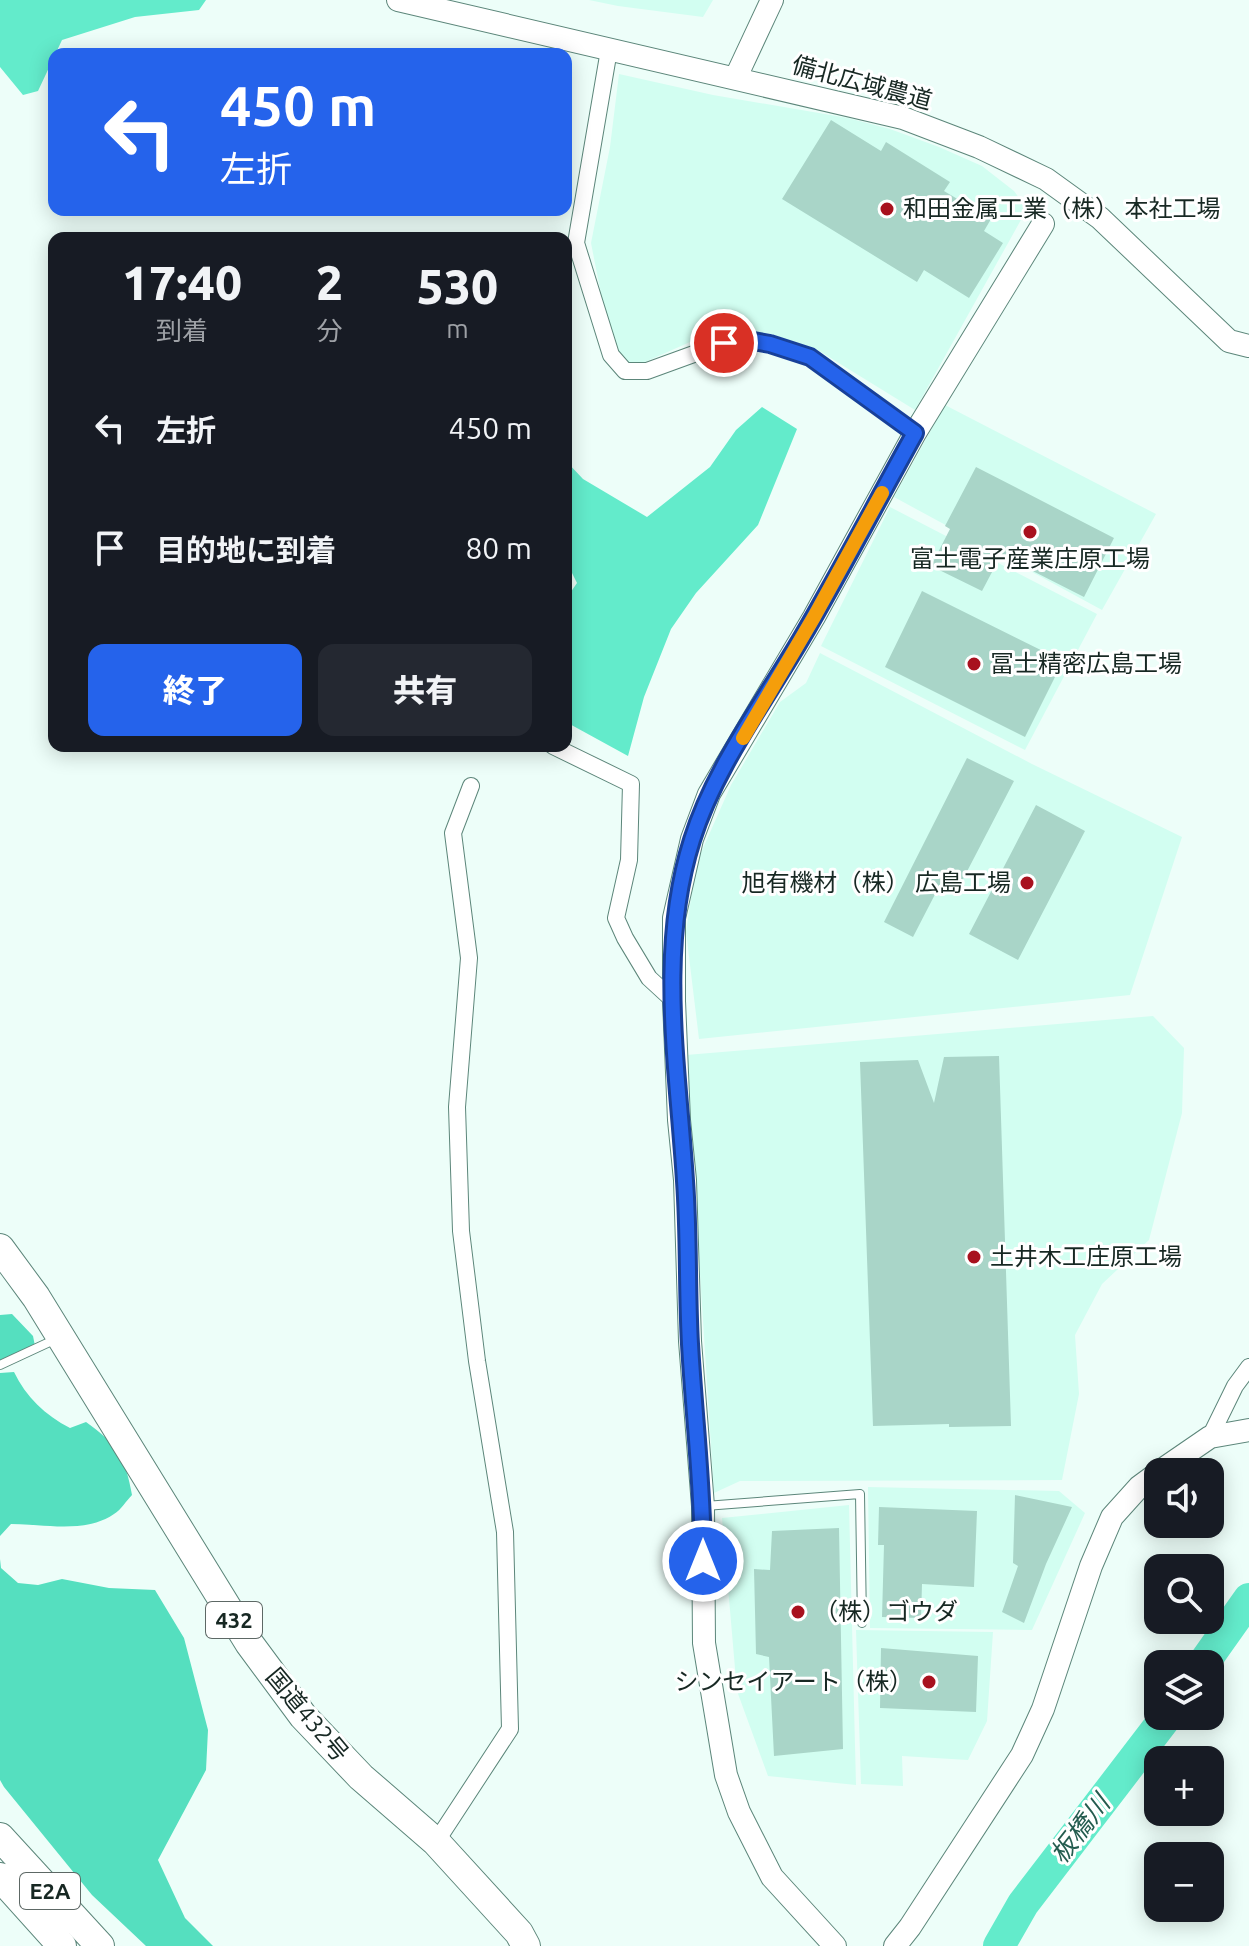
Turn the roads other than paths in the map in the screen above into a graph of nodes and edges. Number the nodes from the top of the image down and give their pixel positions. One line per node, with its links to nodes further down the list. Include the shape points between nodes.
1 (398, 0): 3 (street, 備北広域農道)
2 (772, 0): 4 (street)
3 (609, 50): 4 (street, 備北広域農道); 7 (street, via 576,243 611,355 625,371 647,371 742,339 770,344 810,357)
4 (736, 77): 6 (street, 備北広域農道, via 903,118 1046,179 1100,218 1229,341)
5 (1043, 224): 7 (street)
6 (1249, 346)
7 (915, 433): 10 (street, via 709,794 692,839 674,918)
8 (565, 752): 10 (street, via 631,784 629,860 616,918 649,978)
9 (471, 786): 22 (street, via 453,833 469,958 457,1107 461,1231 505,1532 510,1729)
10 (674, 1001): 19 (street)
11 (0, 1248): 12 (highway, 国道432号 / 432)
12 (60, 1337): 13 (lane); 22 (highway, 国道432号 / 432, via 249,1643 294,1704 361,1777)
13 (0, 1365)
14 (1249, 1367): 16 (street)
15 (1249, 1430): 16 (street)
16 (1210, 1437): 17 (street)
17 (1179, 1458)
18 (1144, 1483): 28 (street, via 1112,1517 1022,1755)
19 (703, 1506): 20 (lane, via 860,1494); 27 (street, via 704,1643 726,1775 772,1877)
20 (862, 1623)
21 (0, 1837): 25 (highway, E2A)
22 (436, 1842): 26 (highway, 国道432号 / 432)
23 (0, 1877): 24 (highway, E2A)
24 (62, 1946)
25 (100, 1946)
26 (526, 1946)
27 (835, 1946)
28 (895, 1946)

